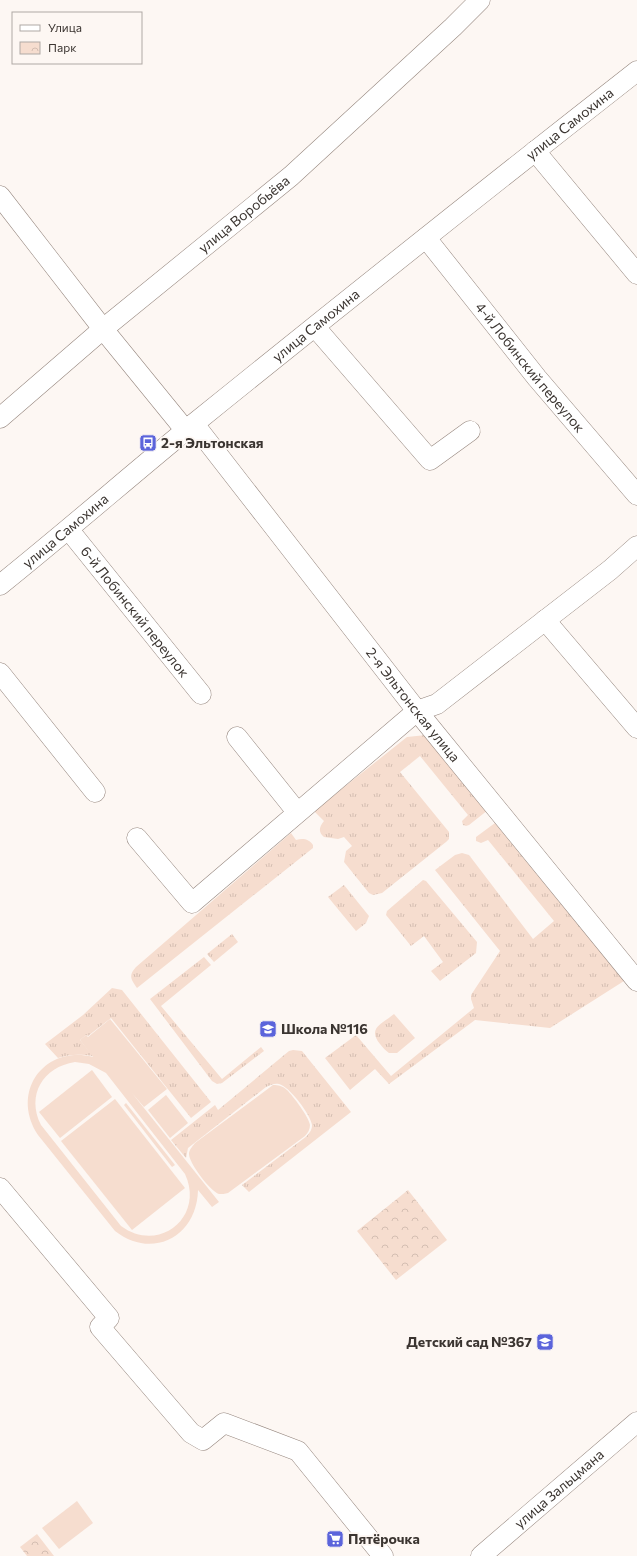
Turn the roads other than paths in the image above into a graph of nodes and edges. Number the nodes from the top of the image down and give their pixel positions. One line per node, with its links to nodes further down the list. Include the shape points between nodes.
1 (480, 0): 8 (street, улица Воробьёва, via 291,176)
2 (637, 72): 3 (street, улица Самохина)
3 (535, 151): 5 (street, улица Самохина); 6 (street)
4 (0, 196): 8 (street, 2-я Эльтонская улица)
5 (426, 238): 7 (street, улица Самохина); 12 (street, 4-й Лобинский переулок, via 537,378)
6 (637, 274)
7 (315, 327): 10 (street, улица Самохина); 11 (street, via 430,460)
8 (103, 329): 9 (street, улица Воробьёва); 10 (street, 2-я Эльтонская улица)
9 (0, 418)
10 (190, 427): 13 (street, улица Самохина); 19 (street, 2-я Эльтонская улица)
11 (470, 430)
12 (637, 495)
13 (69, 530): 15 (street, улица Самохина); 18 (street, 6-й Лобинский переулок)
14 (637, 546): 16 (street)
15 (0, 585)
16 (545, 620): 19 (street, via 437,704); 20 (street)
17 (0, 673): 22 (street)
18 (201, 694)
19 (418, 711): 23 (street); 25 (street, 2-я Эльтонская улица)
20 (637, 728)
21 (237, 737): 23 (street)
22 (95, 792)
23 (298, 812): 24 (street, via 192,903)
24 (137, 838)
25 (637, 981)
26 (0, 1188): 28 (street, via 110,1318 100,1327 191,1433 204,1440 224,1423 298,1451)
27 (637, 1422): 29 (street, улица Зальцмана)
28 (383, 1556)
29 (481, 1556)

